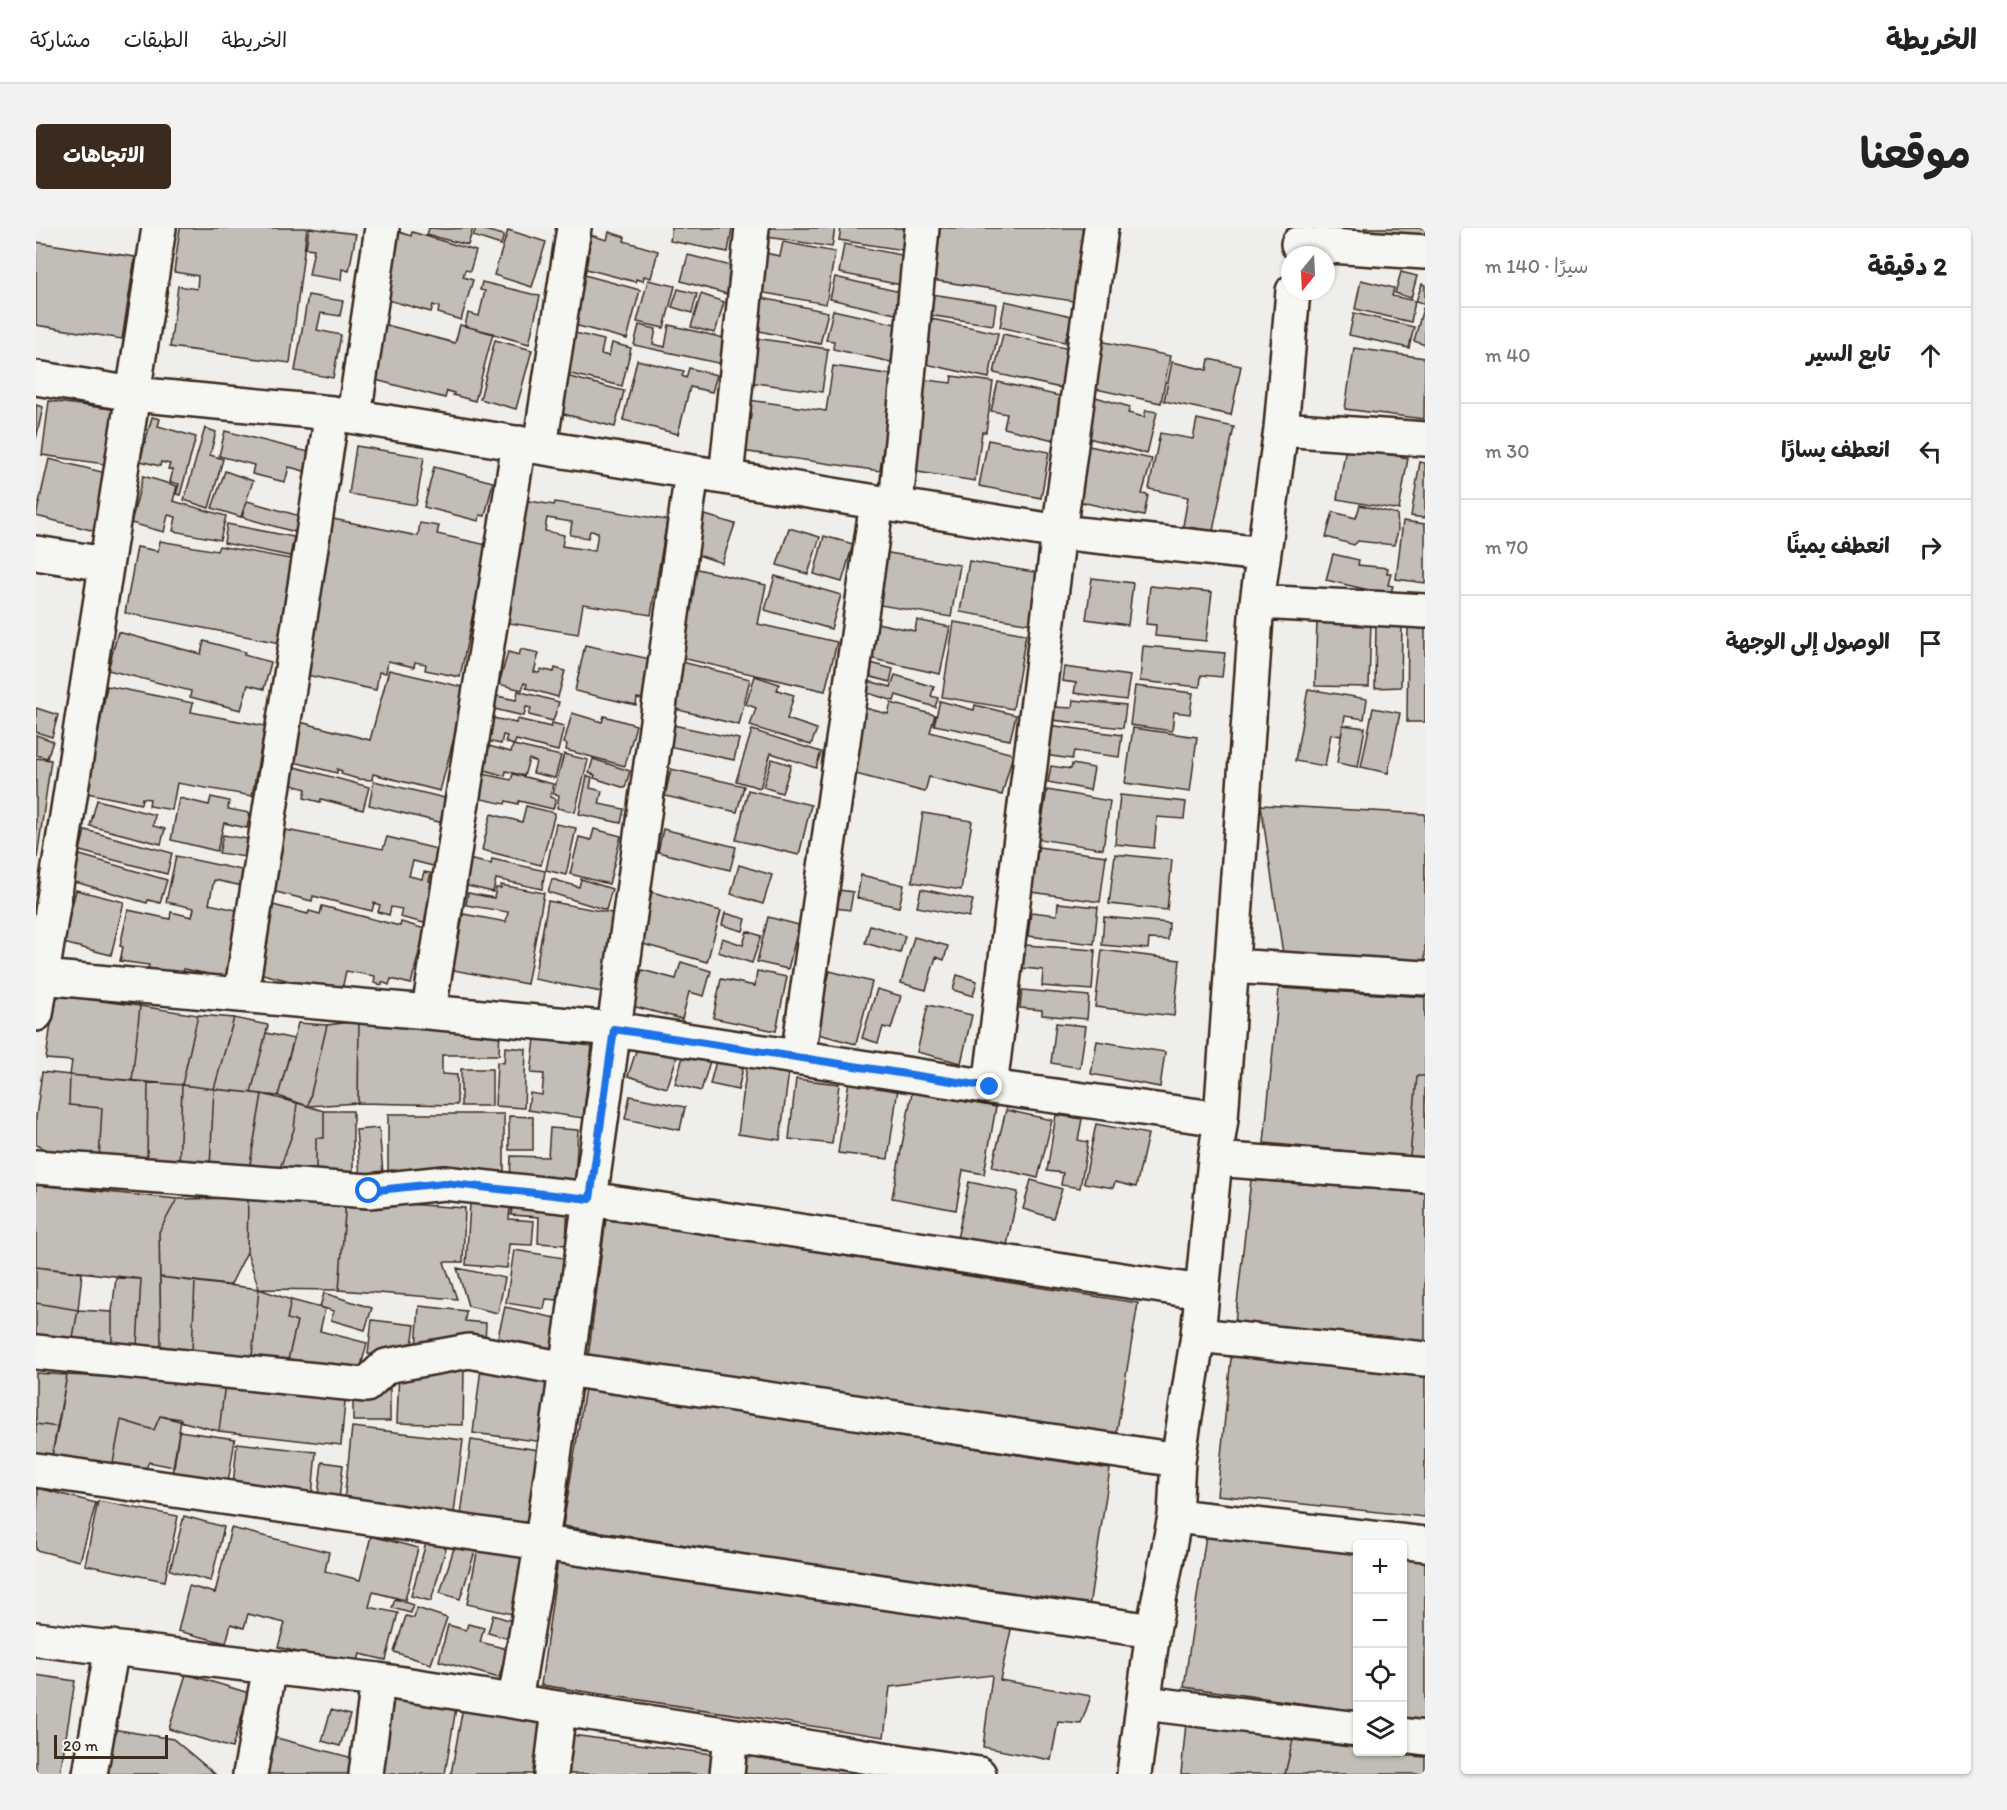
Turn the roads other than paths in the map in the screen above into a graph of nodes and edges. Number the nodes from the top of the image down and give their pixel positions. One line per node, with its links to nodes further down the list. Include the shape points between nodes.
1 (159, 228): 11 (street)
2 (382, 228): 12 (street)
3 (574, 228): 15 (street)
4 (752, 228): 17 (street)
5 (922, 228): 18 (street)
6 (1101, 228): 19 (street)
7 (1298, 242): 8 (street)
8 (1425, 252)
9 (1292, 300): 13 (street)
10 (36, 378): 11 (street)
11 (134, 394): 12 (street); 22 (street)
12 (343, 414): 15 (street); 29 (street)
13 (1281, 429): 14 (street); 21 (street)
14 (1425, 439)
15 (530, 445): 16 (street); 30 (street)
16 (692, 472): 17 (street); 32 (street)
17 (726, 477): 18 (street)
18 (887, 503): 19 (street); 33 (street)
19 (1059, 531): 21 (street); 34 (street)
20 (36, 553): 22 (street)
21 (1263, 554): 23 (street)
22 (105, 564): 25 (street)
23 (1257, 602): 24 (street); 26 (street)
24 (1425, 611)
25 (46, 887): 27 (street)
26 (1231, 966): 28 (street); 35 (street)
27 (42, 976): 29 (street); 31 (street)
28 (1425, 978)
29 (241, 995): 30 (street)
30 (429, 1010): 32 (street)
31 (36, 1014)
32 (614, 1029): 33 (street); 39 (street)
33 (798, 1057): 34 (street)
34 (990, 1087): 35 (street)
35 (1221, 1119): 36 (street)
36 (1215, 1159): 38 (street); 40 (street)
37 (36, 1167): 39 (street, via 369,1191 444,1183)
38 (1425, 1175)
39 (590, 1199): 40 (street); 44 (street)
40 (1201, 1292): 41 (street)
41 (1198, 1335): 43 (street); 45 (street)
42 (36, 1352): 44 (street, via 366,1385 386,1366 469,1351)
43 (1425, 1359)
44 (566, 1369): 45 (street); 48 (street)
45 (1178, 1460): 47 (street)
46 (36, 1470): 48 (street)
47 (1174, 1516): 49 (street); 50 (street)
48 (542, 1541): 50 (street); 55 (street)
49 (1425, 1544)
50 (1153, 1631): 56 (street)
51 (36, 1639): 52 (street)
52 (112, 1647): 53 (street); 63 (street)
53 (270, 1667): 54 (street); 64 (street)
54 (378, 1680): 55 (street); 65 (street)
55 (516, 1700): 57 (street)
56 (1144, 1703): 58 (street); 69 (street)
57 (559, 1709): 59 (street); 66 (street)
58 (1353, 1728)
59 (731, 1736): 62 (street); 67 (street)
60 (1407, 1736): 61 (street)
61 (1425, 1738)
62 (917, 1769): 68 (street)
63 (90, 1774)
64 (250, 1774)
65 (366, 1774)
66 (551, 1774)
67 (727, 1774)
68 (979, 1774)
69 (1134, 1774)

